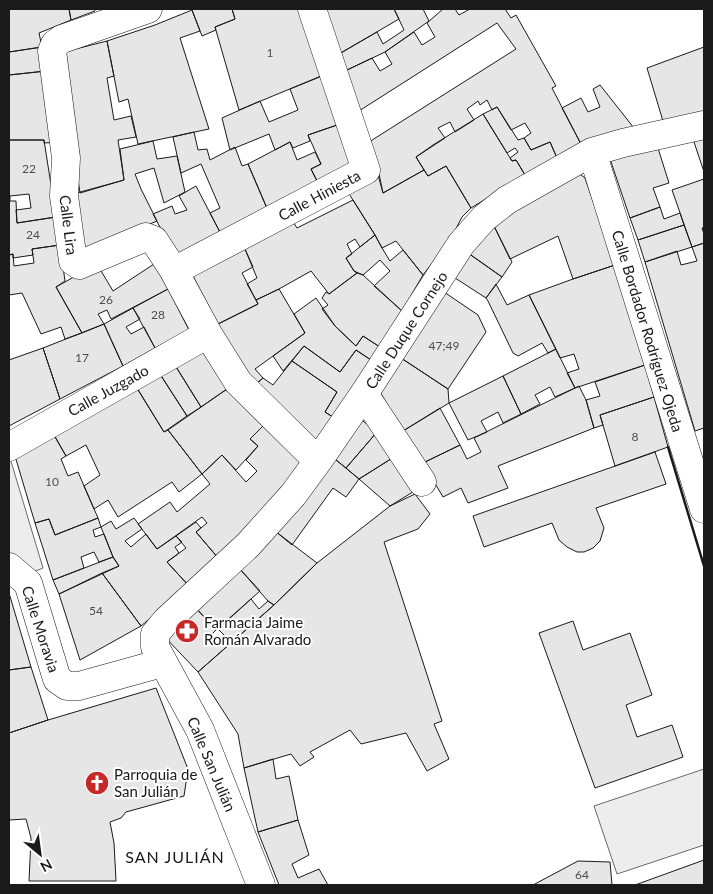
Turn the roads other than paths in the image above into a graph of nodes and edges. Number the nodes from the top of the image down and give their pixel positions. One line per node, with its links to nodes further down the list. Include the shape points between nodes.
1 (148, 9): 5 (street, Calle Lira, via 54,44 52,51 66,158 64,196 73,262 79,265 146,237 154,240)
2 (312, 9): 5 (street, Calle Hiniesta, via 366,170)
3 (704, 125): 4 (street, Calle Duque Cornejo)
4 (592, 152): 7 (street, Calle Duque Cornejo, via 507,200 484,218 461,244); 9 (street, Calle Bordador Rodríguez Ojeda)
5 (174, 271): 6 (street, Calle Lira)
6 (208, 334): 8 (street, Calle Juzgado); 10 (street, Calle Lira, via 238,382)
7 (364, 394): 10 (street, Calle Duque Cornejo); 11 (street)
8 (9, 447)
9 (695, 447): 12 (street, Calle Bordador Rodríguez Ojeda)
10 (318, 461): 14 (street, Calle Duque Cornejo, via 293,495 248,545)
11 (422, 482)
12 (704, 509)
13 (9, 567): 15 (street, Calle Moravia, via 28,583 57,679 66,686 79,686)
14 (166, 621): 15 (street, Calle San Julián, via 155,634 155,647)
15 (162, 663): 16 (street, Calle San Julián, via 200,730)
16 (261, 885)

